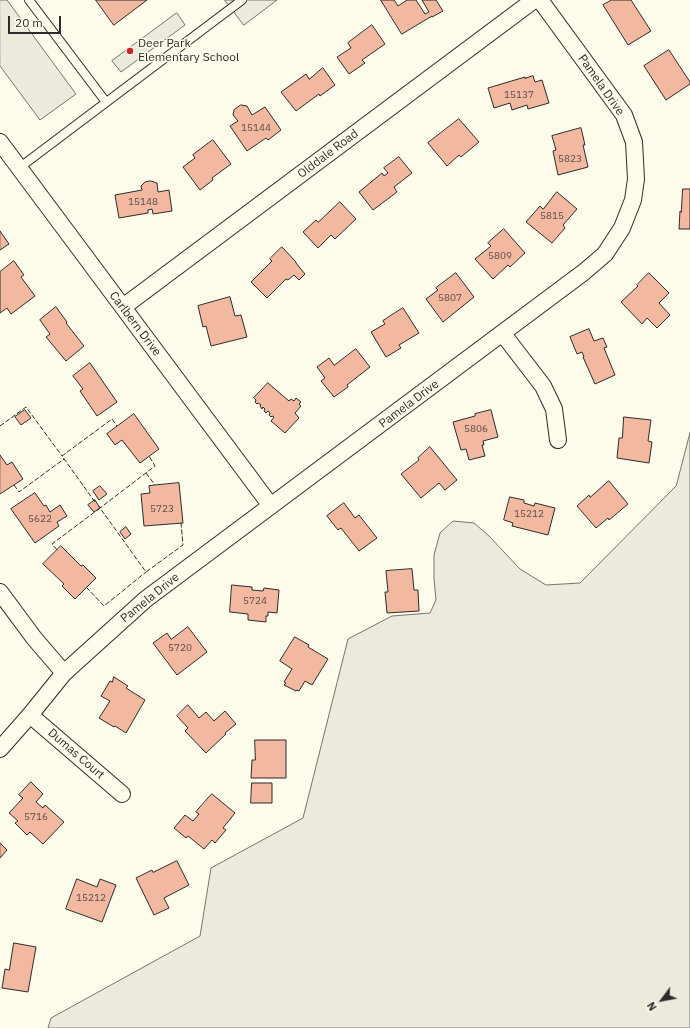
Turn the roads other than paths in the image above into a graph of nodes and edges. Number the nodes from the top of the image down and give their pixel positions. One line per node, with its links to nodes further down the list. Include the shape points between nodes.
1 (29, 0): 5 (lane)
2 (242, 0): 5 (lane)
3 (534, 0): 8 (street, Olddale Road)
4 (540, 0): 9 (street, Pamela Drive, via 624,115 634,142 636,179 633,200 622,228 605,254)
5 (106, 102): 7 (lane)
6 (0, 142): 7 (street, Carlbern Drive)
7 (19, 168): 8 (street, Carlbern Drive)
8 (123, 307): 11 (street, Carlbern Drive)
9 (503, 334): 10 (street, via 543,386 554,409); 11 (street, Pamela Drive)
10 (558, 440)
11 (271, 506): 13 (street, Pamela Drive, via 146,599)
12 (0, 592): 13 (street)
13 (64, 673): 14 (street, Pamela Drive)
14 (30, 715): 15 (street, Pamela Drive); 16 (street, Dumas Court)
15 (0, 749)
16 (122, 794)

